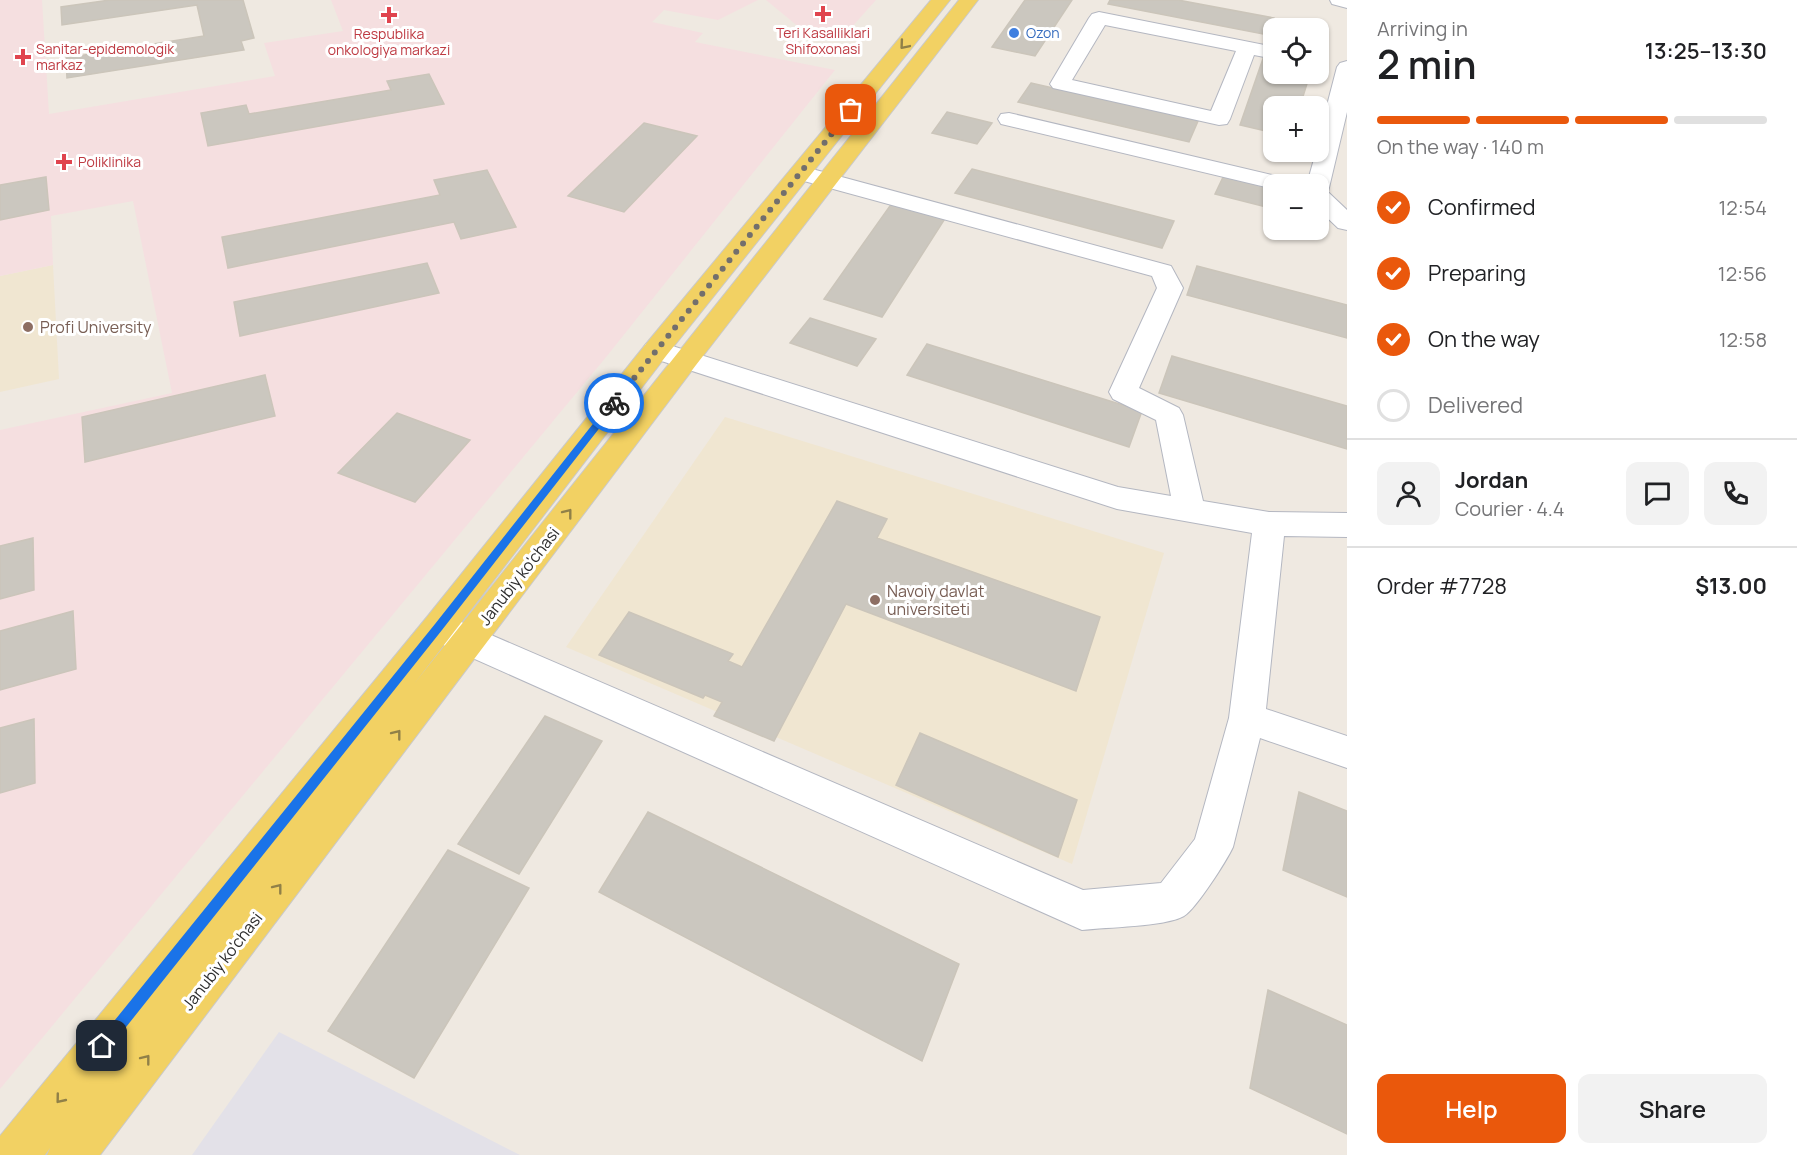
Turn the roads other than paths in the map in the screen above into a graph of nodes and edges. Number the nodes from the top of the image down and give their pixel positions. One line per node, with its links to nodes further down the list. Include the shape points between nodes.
1 (941, 0): 12 (main road, Janubiy ko'chasi, one-way to 12)
2 (969, 0): 12 (main road, Janubiy ko'chasi)
3 (1339, 0): 4 (street)
4 (1347, 2)
5 (1247, 48): 6 (street); 9 (street); 9 (street, via 1100,18 1060,84)
6 (1263, 51)
7 (1341, 66): 11 (street)
8 (1009, 119): 9 (street)
9 (1212, 142): 10 (street)
10 (1265, 174)
11 (1321, 174)
12 (814, 177): 15 (main road, Janubiy ko'chasi); 16 (street, via 1162,271 1170,288 1123,392 1169,415)
13 (1329, 206): 14 (street)
14 (1347, 224)
15 (671, 355): 16 (street, via 1117,498); 19 (main road, Janubiy ko'chasi)
16 (1190, 511): 17 (street)
17 (1269, 524): 18 (street); 20 (street)
18 (1347, 525)
19 (454, 634): 20 (street, via 1082,910 1172,902 1213,847); 22 (main road, Janubiy ko'chasi, one-way to 22); 23 (main road, Janubiy ko'chasi, one-way to 19)
20 (1247, 718): 21 (street)
21 (1347, 753)
22 (15, 1155)
23 (71, 1155)

